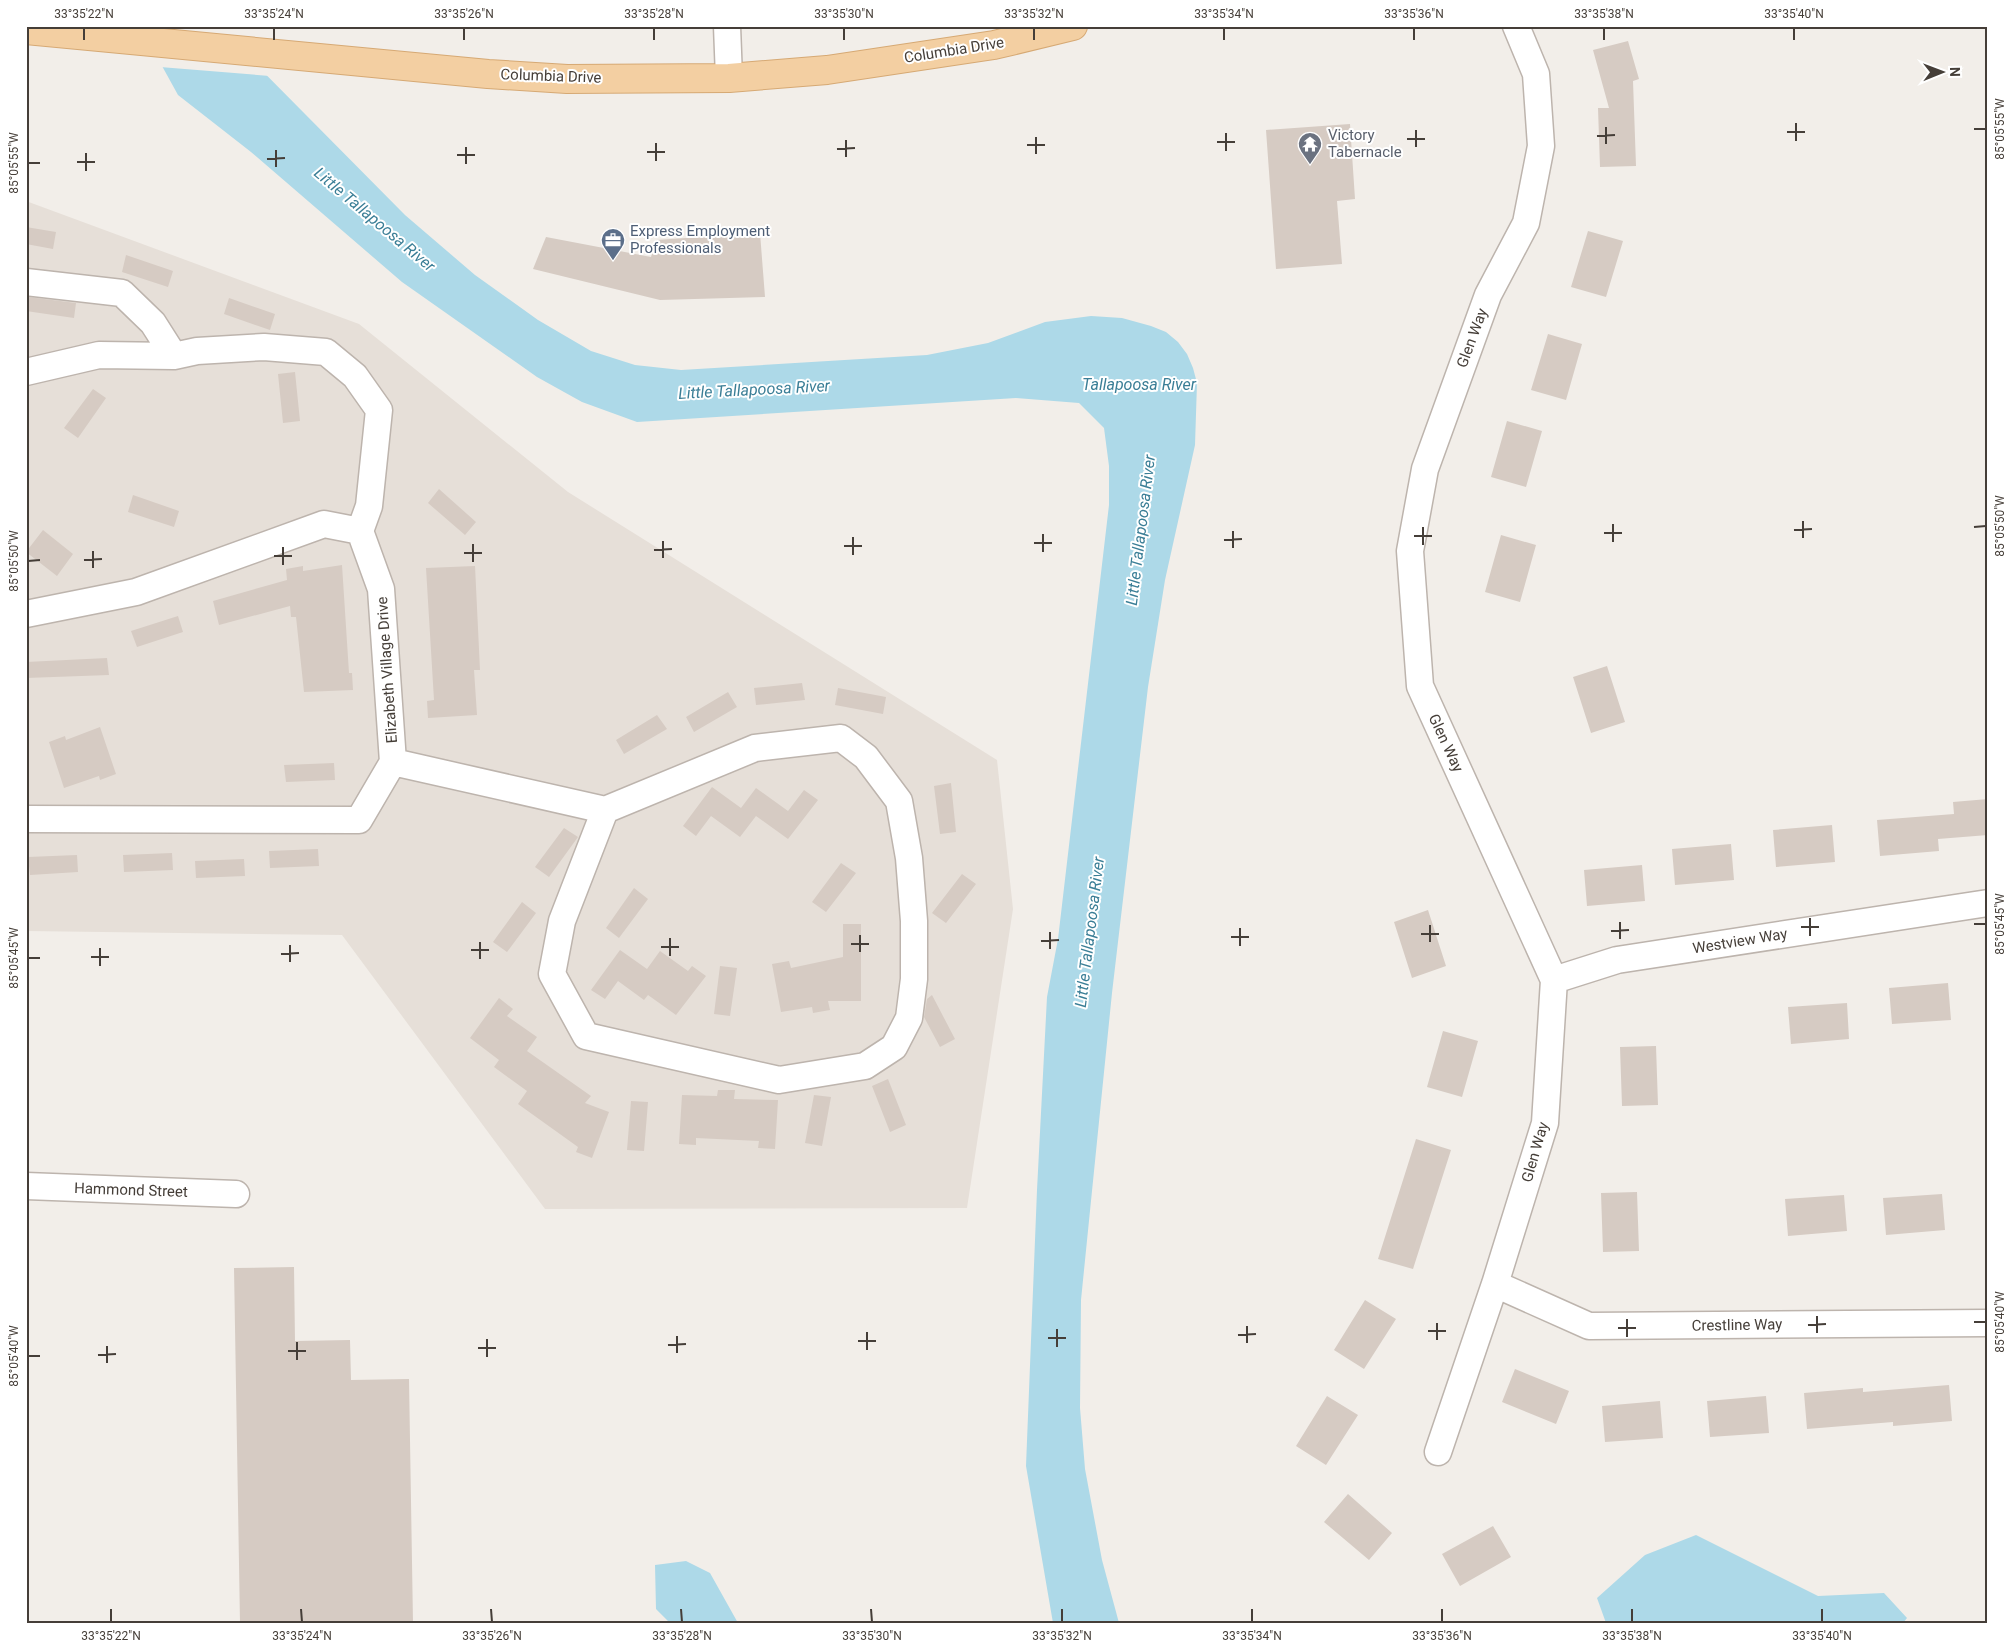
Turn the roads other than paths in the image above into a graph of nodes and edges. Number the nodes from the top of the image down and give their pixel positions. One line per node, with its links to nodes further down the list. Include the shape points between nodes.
1 (727, 26): 5 (street)
2 (1072, 26): 5 (main road, Columbia Drive, via 994,45 827,70)
3 (1516, 26): 15 (street, Glen Way, via 1536,74 1541,146 1526,223 1488,295 1425,469 1410,551 1420,686)
4 (34, 31): 5 (main road, Columbia Drive, via 488,74 567,78)
5 (729, 78)
6 (26, 282): 7 (street, via 122,293 153,323)
7 (174, 356): 8 (street, via 99,355); 9 (street, via 197,351 264,347 326,352 355,376 379,410 369,506)
8 (26, 372)
9 (360, 530): 10 (street, via 324,524 136,592); 11 (street, Elizabeth Village Drive, via 381,588)
10 (26, 614)
11 (393, 762): 12 (street); 13 (street, Elizabeth Village Drive, via 359,820)
12 (605, 810): 12 (street, via 755,748 841,738 866,757 899,801 909,858 914,979 909,1018 894,1046 865,1066 778,1080 586,1036 552,974 562,921)
13 (26, 819)
14 (1988, 903): 15 (street, Westview Way, via 1617,960)
15 (1554, 980): 18 (street, Glen Way, via 1545,1122)
16 (26, 1186): 17 (street, Hammond Street)
17 (236, 1194)
18 (1495, 1284): 19 (street, Crestline Way, via 1589,1326); 20 (street, Glen Way)
19 (1988, 1323)
20 (1438, 1452)

